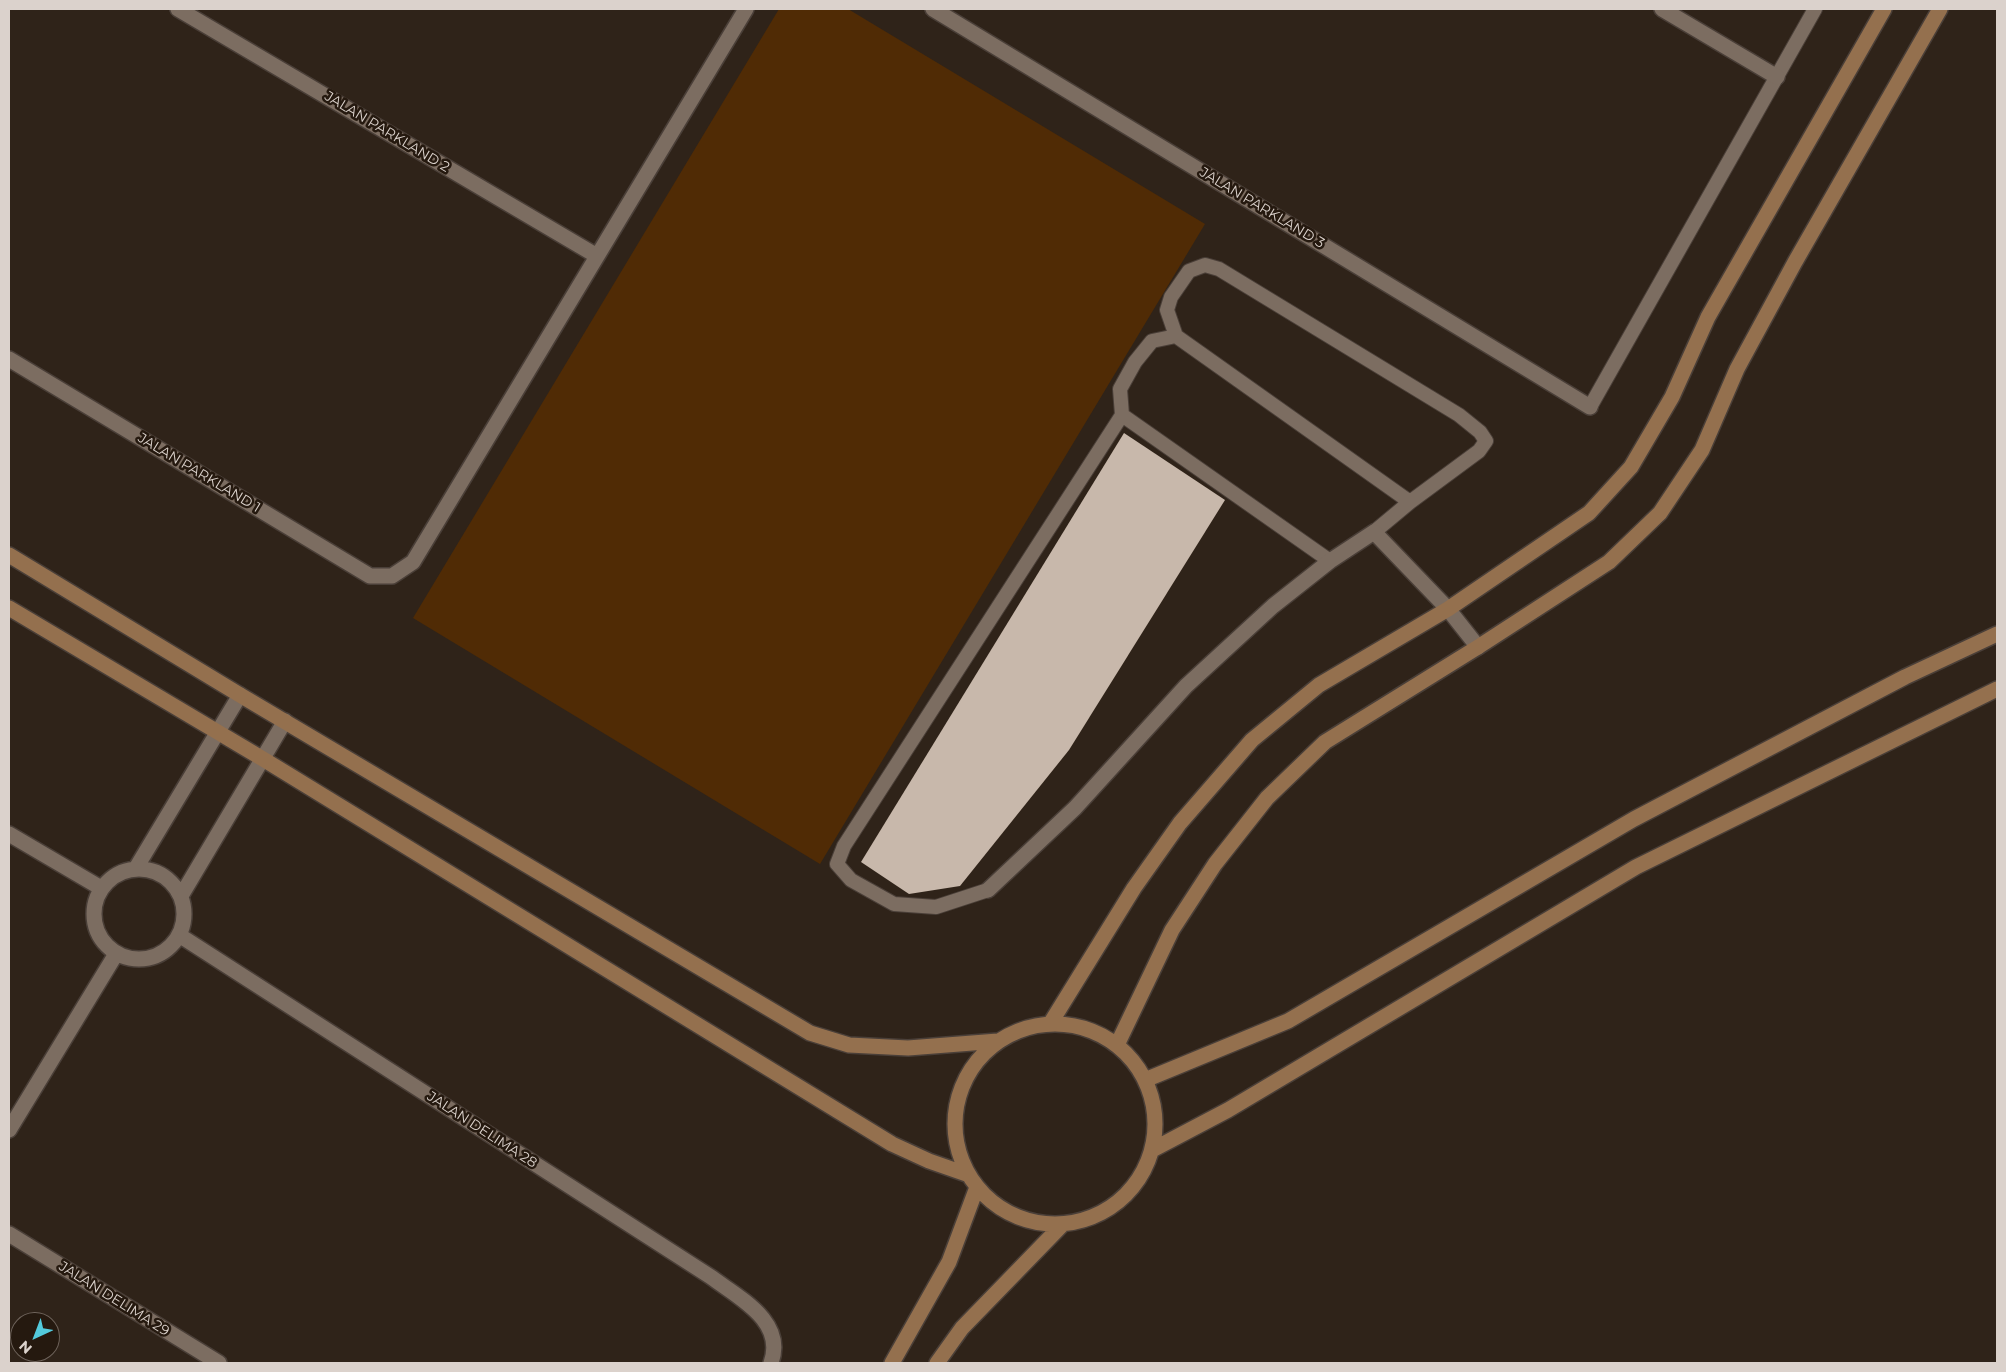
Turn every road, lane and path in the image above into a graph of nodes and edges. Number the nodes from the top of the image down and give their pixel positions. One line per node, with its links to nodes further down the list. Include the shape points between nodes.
1 (178, 9): 9 (street, JALAN PARKLAND 2)
2 (746, 9): 9 (street)
3 (933, 9): 12 (street, JALAN PARKLAND 3)
4 (1662, 9): 8 (street)
5 (1815, 9): 8 (lane)
6 (1884, 9): 19 (street, via 1708,318 1672,396 1631,467 1589,513)
7 (1940, 9): 21 (street, via 1795,262 1742,361 1702,450 1660,513 1609,562)
8 (1777, 77): 12 (lane)
9 (597, 256): 11 (street, JALAN PARKLAND 1, via 413,562 392,576 370,576)
10 (1176, 336): 13 (lane, via 1152,341 1135,362 1120,389); 14 (lane); 14 (lane, via 1168,310 1171,297 1189,271 1206,265 1219,269 1459,415 1486,441 1479,451)
11 (9, 359)
12 (1590, 408)
13 (1122, 415): 17 (lane); 30 (lane, via 844,846 837,864 851,880 894,904 936,907)
14 (1410, 502): 15 (lane)
15 (1374, 532): 17 (street); 19 (street)
16 (9, 555): 23 (street)
17 (1330, 561): 30 (street, via 1273,606 1186,686 1076,808)
18 (9, 608): 25 (street)
19 (1448, 609): 21 (street); 34 (street, via 1319,685 1252,740 1180,823 1134,888)
20 (1997, 634): 37 (street, via 1905,677 1634,818 1288,1022)
21 (1478, 647): 36 (street, via 1324,742 1268,798 1215,864 1172,930)
22 (1997, 689): 39 (street, via 1636,866 1228,1110)
23 (240, 695): 24 (street); 25 (street)
24 (285, 721): 26 (street); 35 (street, via 810,1033 849,1045 908,1048)
25 (218, 732): 26 (street); 28 (street)
26 (263, 759): 31 (street); 40 (street, via 892,1144)
27 (9, 834): 29 (street)
28 (136, 868): 29 (street, via 110,878); 31 (street, via 163,874)
29 (101, 888): 33 (street, via 93,916 96,932)
30 (988, 890)
31 (181, 896): 32 (street, via 184,923)
32 (179, 935): 33 (street, via 159,956 145,960); 44 (street, JALAN DELIMA 28, via 748,1304 765,1320 773,1337)
33 (116, 954): 38 (street)
34 (1050, 1024): 35 (street, via 1023,1029); 36 (street, via 1074,1026)
35 (998, 1041): 40 (street, via 976,1062 961,1088 955,1117 958,1147)
36 (1117, 1045): 37 (street)
37 (1146, 1080): 39 (street, via 1156,1126)
38 (9, 1130)
39 (1152, 1150): 41 (street, via 1140,1178 1120,1202 1093,1218)
40 (973, 1181): 41 (street, via 1001,1209 1031,1222); 45 (street, via 949,1262)
41 (1062, 1225): 46 (street, via 962,1328)
42 (9, 1234): 43 (street, JALAN DELIMA 29)
43 (219, 1363)
44 (771, 1363)
45 (892, 1363)
46 (937, 1363)

